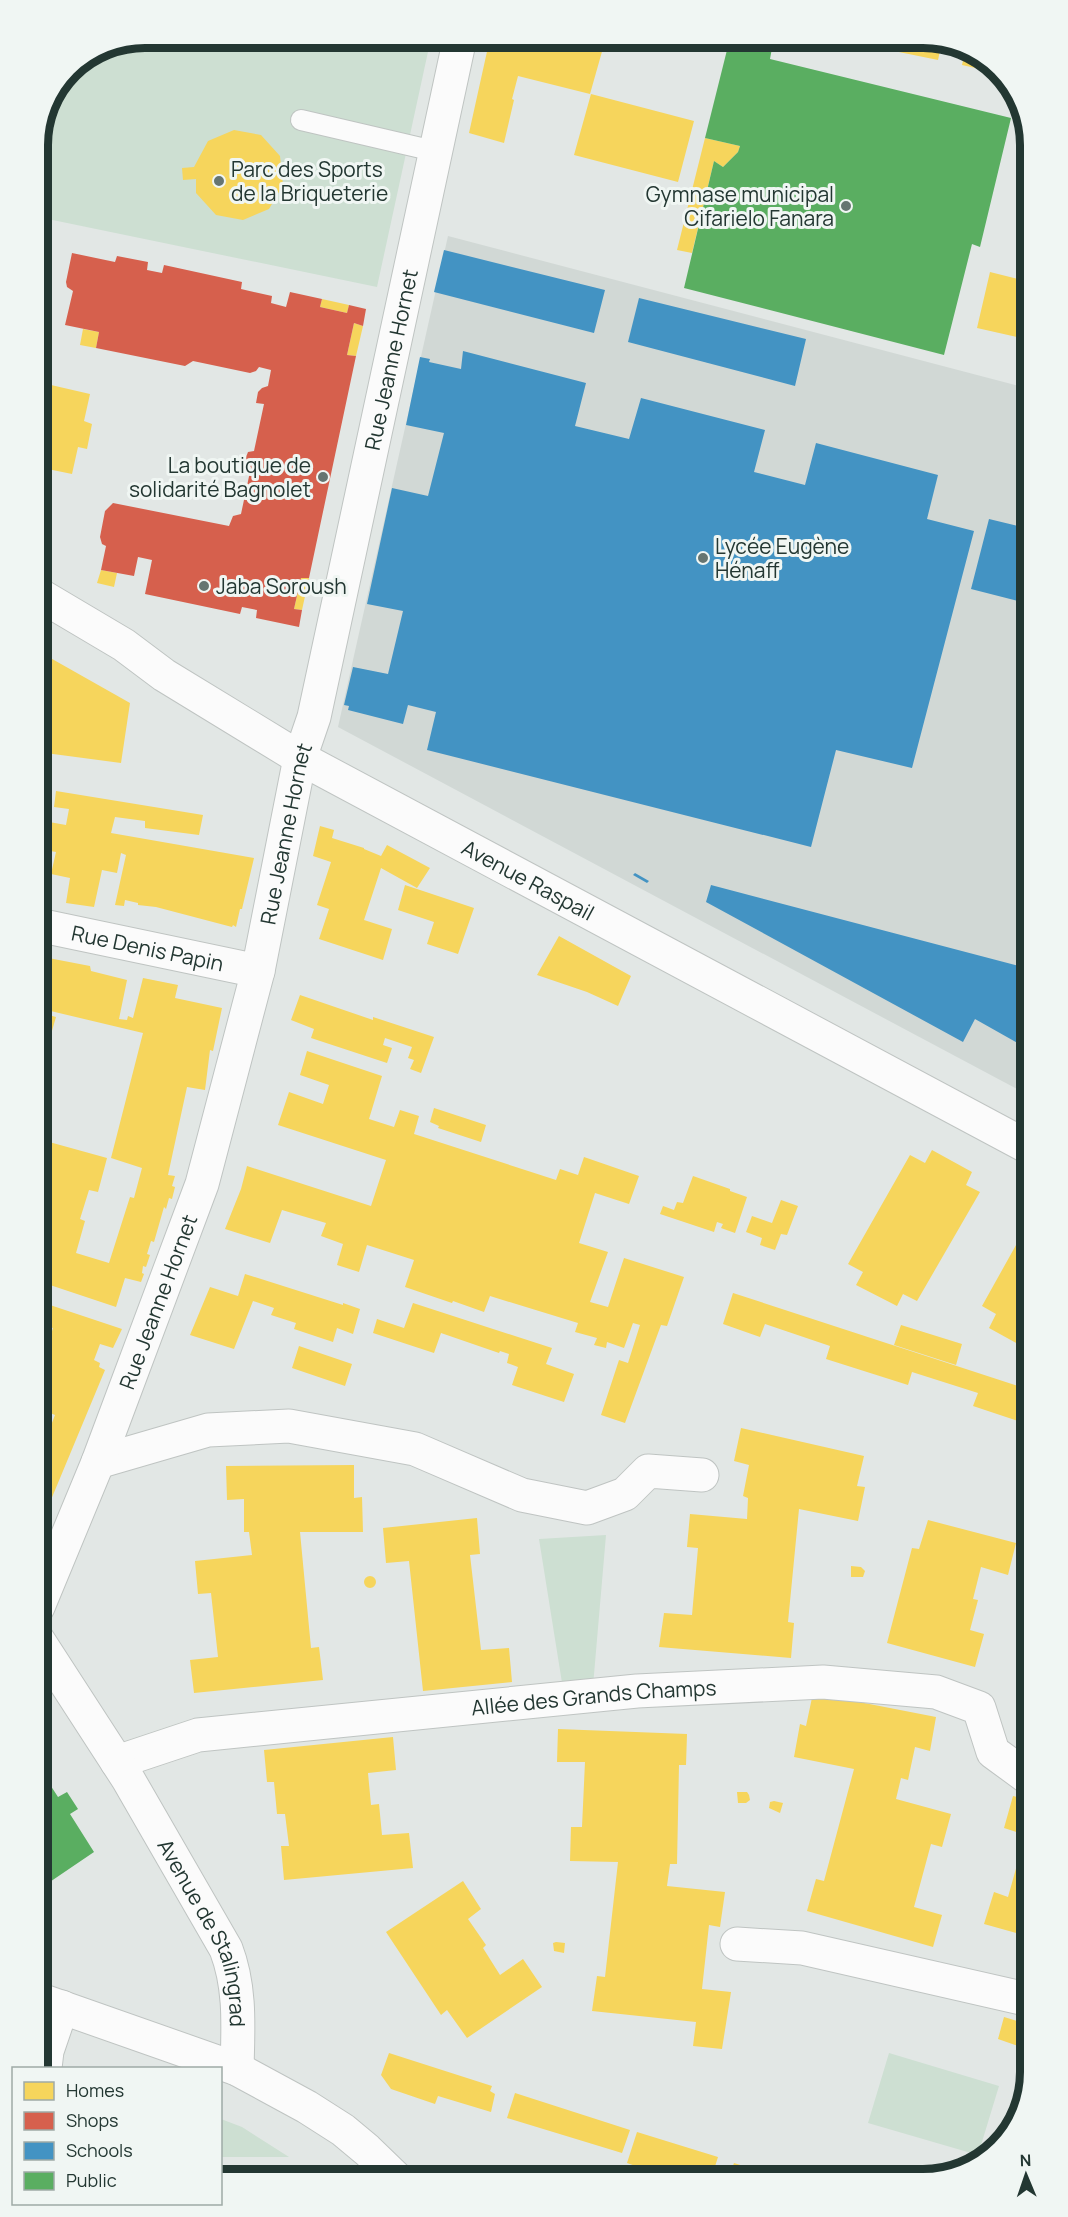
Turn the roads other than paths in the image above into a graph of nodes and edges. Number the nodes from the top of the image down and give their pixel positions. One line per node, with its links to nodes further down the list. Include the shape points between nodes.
1 (457, 48): 3 (street, Rue Jeanne Hornet)
2 (301, 120): 3 (lane)
3 (434, 151): 5 (street, Rue Jeanne Hornet, via 314,717)
4 (48, 600): 5 (street, Avenue Raspail)
5 (300, 759): 7 (street, Rue Jeanne Hornet); 8 (street, Avenue Raspail)
6 (48, 927): 7 (street, Rue Denis Papin)
7 (258, 970): 9 (street, Rue Jeanne Hornet, via 202,1184)
8 (1020, 1144)
9 (98, 1462): 10 (street, via 208,1430 289,1426 415,1449 522,1495 587,1508 625,1494 648,1471); 11 (street, Rue Jeanne Hornet)
10 (702, 1474)
11 (48, 1583)
12 (48, 1655): 13 (street, Avenue de Stalingrad)
13 (117, 1762): 14 (street, Allée des Grands Champs, via 198,1735 637,1691 824,1682 936,1692 979,1708 993,1752); 19 (street, Avenue de Stalingrad, via 233,1966 239,2016)
14 (1020, 1772)
15 (737, 1944): 16 (street, via 802,1948)
16 (1020, 1998)
17 (50, 2003): 18 (street); 19 (street)
18 (48, 2035)
19 (237, 2069): 20 (street, via 343,2130)
20 (386, 2169)

